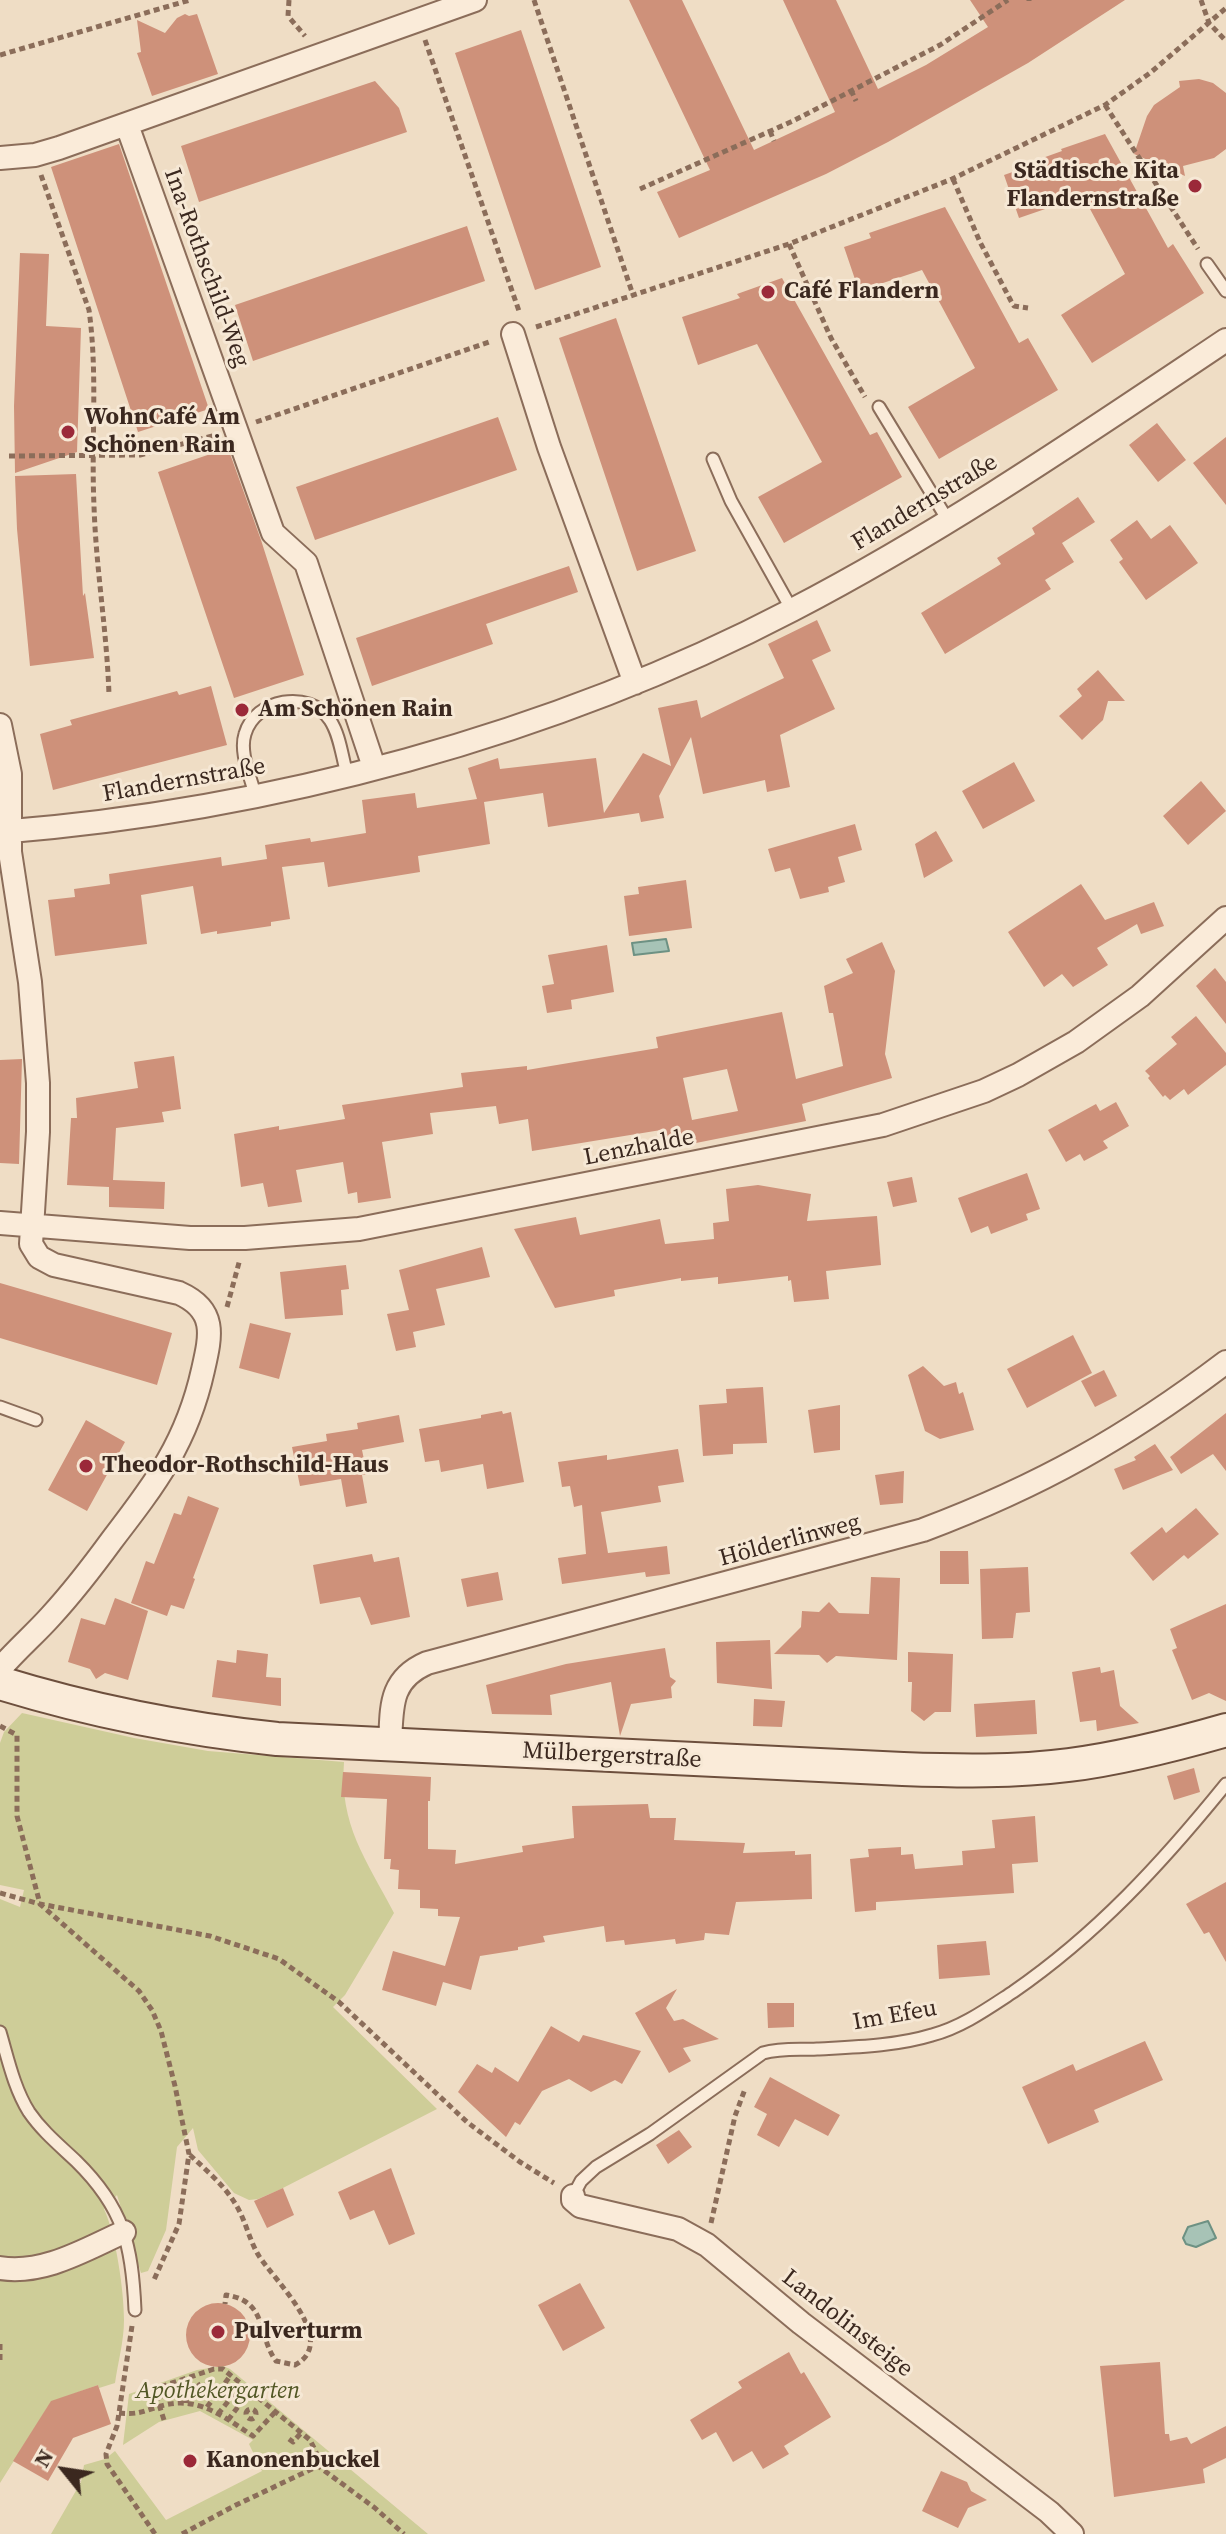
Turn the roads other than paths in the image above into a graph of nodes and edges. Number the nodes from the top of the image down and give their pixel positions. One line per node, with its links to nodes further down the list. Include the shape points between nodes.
1 (475, 0): 2 (street)
2 (127, 125): 3 (street, via 35,155); 14 (street, Ina-Rothschild-Weg, via 273,533 306,563)
3 (0, 158)
4 (1207, 264): 5 (lane)
5 (1226, 291)
6 (519, 332): 12 (street, via 549,447)
7 (1226, 340): 10 (street, Flandernstraße)
8 (879, 407): 10 (lane)
9 (713, 459): 11 (lane)
10 (949, 522): 11 (street, Flandernstraße)
11 (792, 610): 12 (street, Flandernstraße)
12 (635, 683): 14 (street, Flandernstraße, via 500,731)
13 (0, 725): 17 (street, via 10,774)
14 (374, 767): 15 (street, Flandernstraße)
15 (347, 774): 16 (street, Flandernstraße); 16 (lane, via 329,718 314,705 279,703 261,712 245,732 243,749)
16 (255, 795): 17 (street, Flandernstraße, via 89,824)
17 (5, 831): 20 (street, via 30,982 38,1083)
18 (1226, 918): 20 (street, Lenzhalde, via 1140,996 1076,1042 984,1091 915,1116 359,1229 245,1238)
19 (0, 1223): 20 (street, Lenzhalde)
20 (32, 1226): 24 (street, via 31,1244 45,1261 166,1289 197,1303 208,1318 209,1339 188,1420 159,1478 82,1580)
21 (1226, 1362): 27 (street, Hölderlinweg, via 1079,1462 965,1515 878,1544 415,1668 394,1696)
22 (0, 1407): 23 (lane)
23 (36, 1420)
24 (0, 1669)
25 (0, 1683): 27 (street, Mülbergerstraße, via 166,1725 277,1739)
26 (1226, 1730): 27 (street, Mülbergerstraße, via 1107,1759 990,1771)
27 (390, 1745)
28 (1226, 1784): 30 (lane, Im Efeu, via 1139,1887 1034,1977 969,2020 915,2039 783,2049 756,2058 596,2167)
29 (0, 2032): 31 (lane, via 28,2110 99,2186)
30 (573, 2196): 34 (street, Landolinsteige, via 580,2206 678,2229 707,2245)
31 (124, 2232): 32 (street, via 46,2265); 33 (lane, via 133,2265)
32 (0, 2268)
33 (135, 2310)
34 (1072, 2534)

